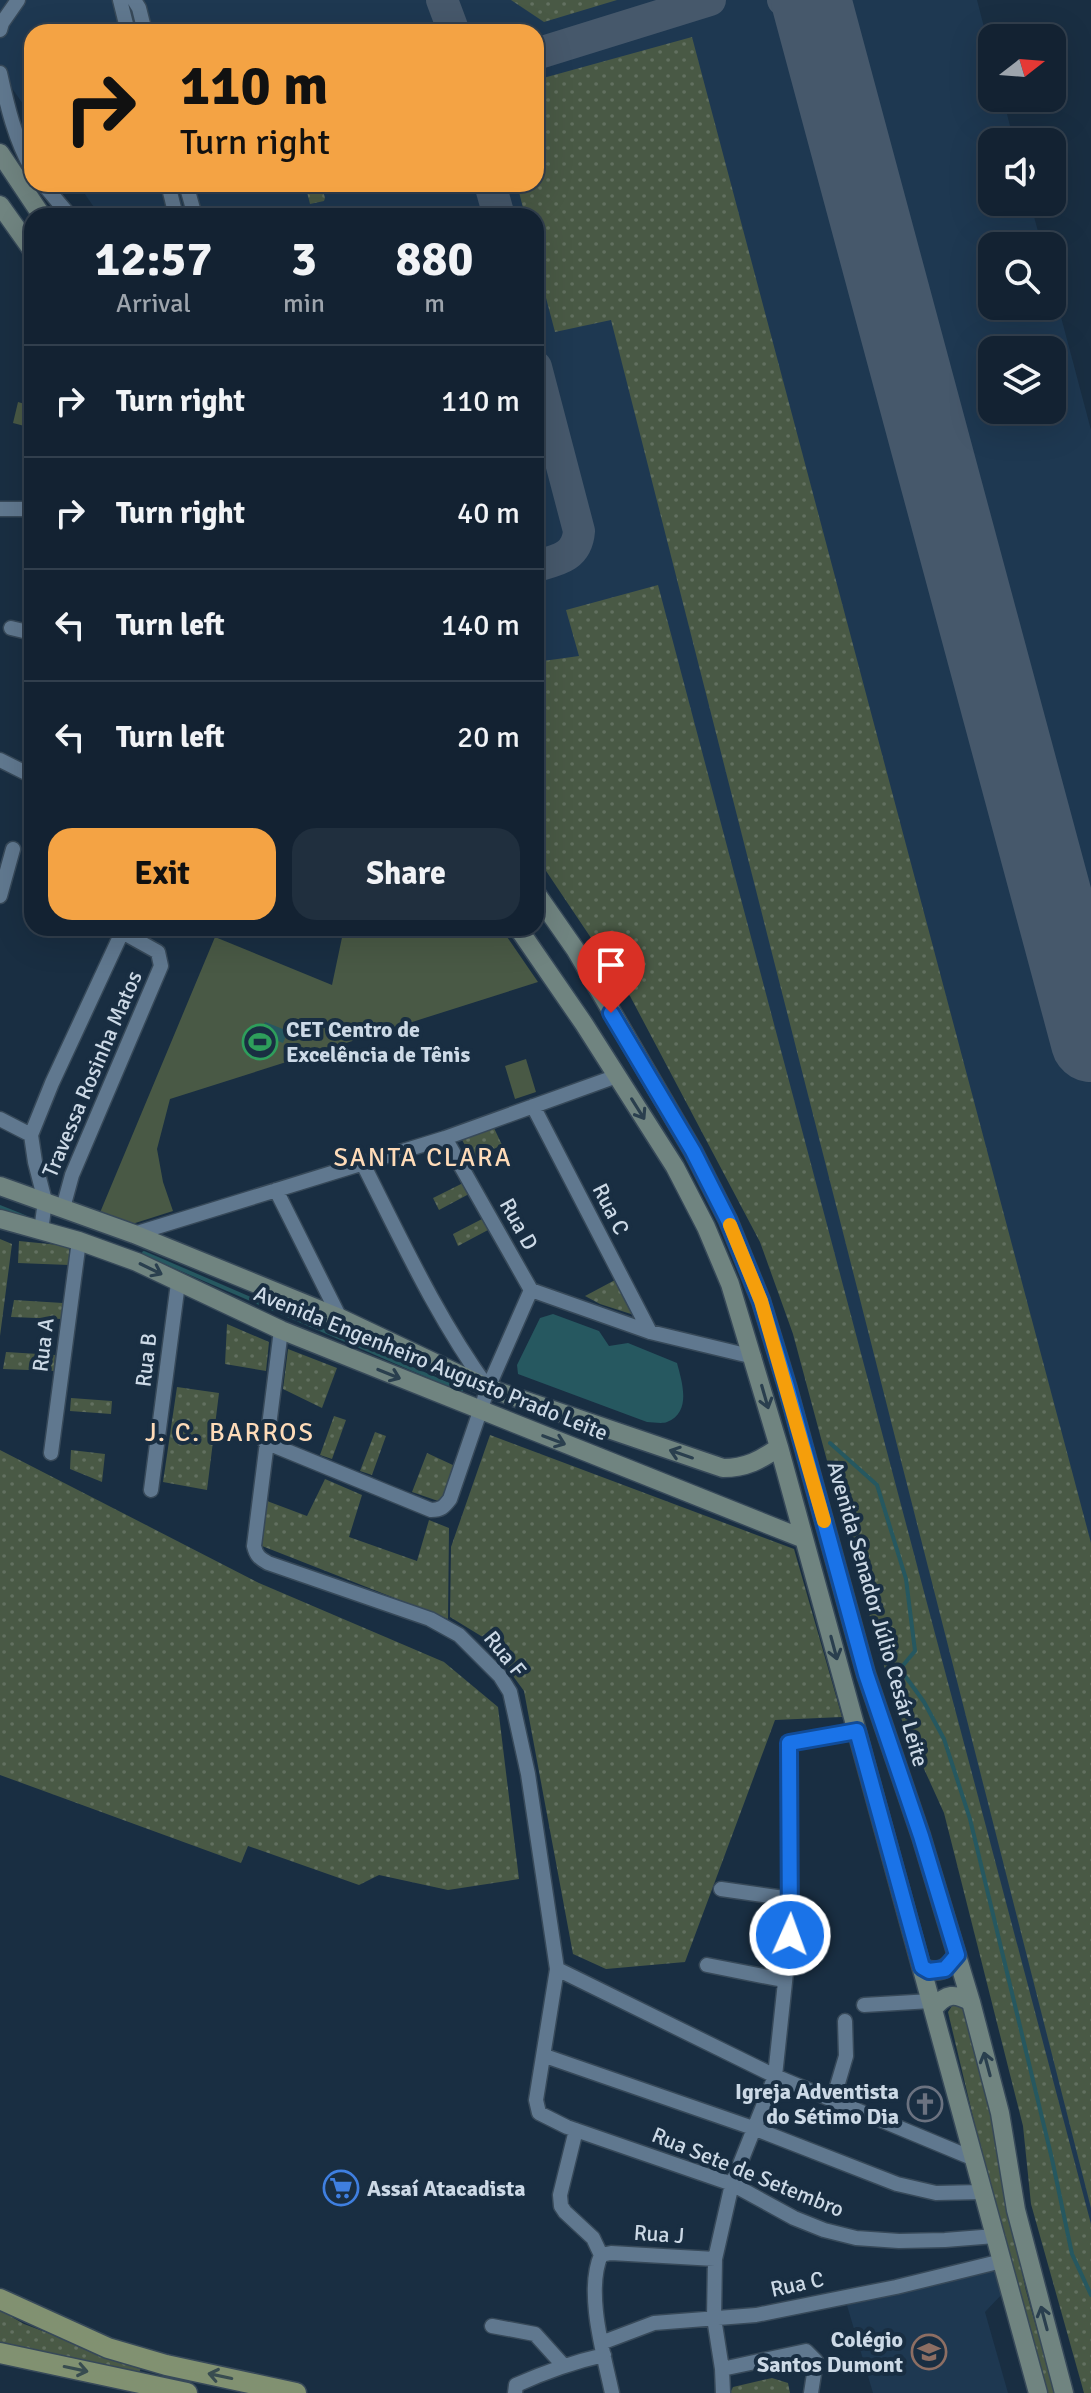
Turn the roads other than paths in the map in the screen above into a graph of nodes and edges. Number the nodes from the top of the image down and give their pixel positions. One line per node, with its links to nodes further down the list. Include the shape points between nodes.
1 (18, 0): 6 (street)
2 (120, 0): 4 (street)
3 (134, 0): 5 (street)
4 (126, 24)
5 (143, 24)
6 (0, 30)
7 (0, 73): 9 (street)
8 (0, 153): 10 (main road)
9 (24, 153)
10 (24, 189)
11 (50, 192): 13 (street)
12 (0, 205): 14 (main road)
13 (63, 208)
14 (24, 239)
15 (0, 509): 16 (street)
16 (24, 509)
17 (11, 628): 18 (street)
18 (24, 631)
19 (0, 760): 20 (street)
20 (24, 772)
21 (13, 849): 22 (street)
22 (1, 891)
23 (544, 904): 57 (main road, Avenida Senador Júlio Cesár Leite, via 693,1151 761,1301 866,1674)
24 (120, 936): 30 (street)
25 (133, 936): 36 (street, Travessa Rosinha Matos, via 158,952 161,966 72,1175)
26 (524, 936): 27 (main road)
27 (617, 1076): 28 (street); 46 (main road, one-way to 46, via 706,1227)
28 (533, 1106): 31 (street); 45 (street, Rua C)
29 (0, 1119): 30 (street)
30 (31, 1135): 35 (street)
31 (445, 1138): 32 (street); 42 (street, Rua D)
32 (362, 1162): 34 (street); 47 (street, via 432,1299)
33 (0, 1186): 35 (main road, Avenida Engenheiro Augusto Prado Leite)
34 (276, 1190): 39 (street); 43 (street)
35 (45, 1201): 36 (main road, Avenida Engenheiro Augusto Prado Leite); 38 (street)
36 (63, 1208): 39 (main road, Avenida Engenheiro Augusto Prado Leite)
37 (0, 1219): 38 (main road, Avenida Engenheiro Augusto Prado Leite)
38 (41, 1231): 40 (main road, Avenida Engenheiro Augusto Prado Leite)
39 (134, 1234): 43 (main road, Avenida Engenheiro Augusto Prado Leite)
40 (79, 1241): 41 (main road, Avenida Engenheiro Augusto Prado Leite, one-way to 41); 51 (street, Rua A)
41 (178, 1283): 44 (main road, Avenida Engenheiro Augusto Prado Leite); 52 (street, Rua B)
42 (531, 1290): 45 (street); 47 (street)
43 (340, 1318): 47 (main road, Avenida Engenheiro Augusto Prado Leite)
44 (281, 1330): 48 (main road, Avenida Engenheiro Augusto Prado Leite, one-way to 48); 49 (street)
45 (650, 1332): 46 (street)
46 (754, 1357): 50 (main road, one-way to 50)
47 (488, 1388): 48 (street); 50 (main road, Avenida Engenheiro Augusto Prado Leite, one-way to 47, via 750,1464 723,1468)
48 (481, 1411): 49 (street, via 450,1499 439,1510); 53 (main road, Avenida Engenheiro Augusto Prado Leite, one-way to 53)
49 (265, 1442): 60 (street, Rua F, via 254,1546 259,1558 430,1619 459,1635 510,1692)
50 (779, 1447): 53 (main road)
51 (51, 1453)
52 (151, 1490)
53 (804, 1539): 54 (main road, one-way to 54)
54 (857, 1731): 56 (street, via 789,1743); 59 (main road)
55 (721, 1889): 56 (street)
56 (791, 1899): 61 (street)
57 (957, 1955): 59 (main road, via 945,1969); 62 (main road, Avenida Senador Júlio Cesár Leite)
58 (707, 1965): 61 (street)
59 (922, 1967): 63 (main road)
60 (557, 1969): 66 (street, Rua F); 67 (street)
61 (783, 1980): 67 (street)
62 (971, 2002): 63 (main road, via 955,1995); 93 (main road, Avenida Senador Júlio Cesár Leite, one-way to 62, via 1016,2210 1000,2113)
63 (932, 2004): 64 (street); 72 (main road)
64 (864, 2005)
65 (845, 2021): 68 (street, via 846,2056)
66 (545, 2056): 69 (street, Rua F, via 536,2100); 70 (street)
67 (775, 2076): 68 (street); 70 (street)
68 (833, 2100): 72 (street)
69 (539, 2113): 71 (street, Rua Sete de Setembro)
70 (753, 2128): 73 (street); 74 (street, via 909,2187 951,2194)
71 (576, 2130): 73 (street, Rua Sete de Setembro); 76 (street, via 561,2206 593,2238)
72 (972, 2158): 74 (main road)
73 (732, 2184): 75 (street, Rua Sete de Setembro, via 794,2218 856,2238); 77 (street)
74 (982, 2192): 75 (main road)
75 (995, 2236): 78 (main road)
76 (601, 2255): 77 (street, Rua J); 82 (street, via 596,2300)
77 (715, 2259): 80 (street)
78 (1002, 2261): 80 (street, Rua C, via 756,2315); 92 (main road)
79 (0, 2299): 87 (main road, one-way to 79, via 108,2348)
80 (714, 2318): 82 (street, Rua C, via 654,2323 627,2331); 85 (street)
81 (492, 2326): 84 (street, via 535,2334)
82 (602, 2349): 84 (street, Rua C); 89 (street)
83 (0, 2353): 86 (main road, one-way to 86)
84 (563, 2365): 88 (street, Rua C, via 516,2385)
85 (722, 2369): 90 (street); 91 (street, via 806,2351 816,2361)
86 (187, 2393)
87 (296, 2393)
88 (515, 2393)
89 (612, 2393)
90 (723, 2393)
91 (811, 2393)
92 (1038, 2393)
93 (1064, 2393)

